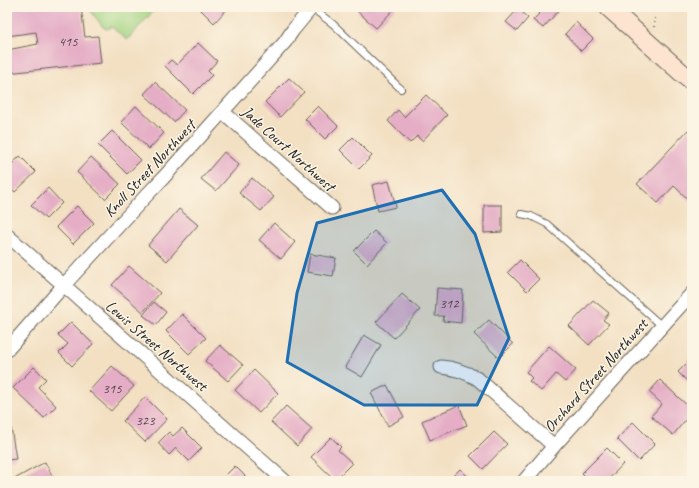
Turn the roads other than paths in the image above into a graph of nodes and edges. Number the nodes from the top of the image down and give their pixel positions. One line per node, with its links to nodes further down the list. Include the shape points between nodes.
1 (312, 7): 4 (lane); 5 (street, Knoll Street Northwest, via 285,42)
2 (608, 7): 3 (street)
3 (692, 82)
4 (401, 89)
5 (223, 112): 6 (street, Jade Court Northwest); 9 (street, Knoll Street Northwest)
6 (332, 208)
7 (521, 214): 11 (lane, via 546,224)
8 (7, 235): 9 (street, Lewis Street Northwest)
9 (64, 285): 12 (street, Knoll Street Northwest); 15 (street, Lewis Street Northwest)
10 (692, 294): 11 (street, Orchard Street Northwest)
11 (662, 326): 14 (street, Orchard Street Northwest)
12 (7, 350)
13 (441, 367): 14 (street, via 454,368 478,379)
14 (554, 446): 16 (street, Orchard Street Northwest)
15 (285, 481)
16 (524, 481)

